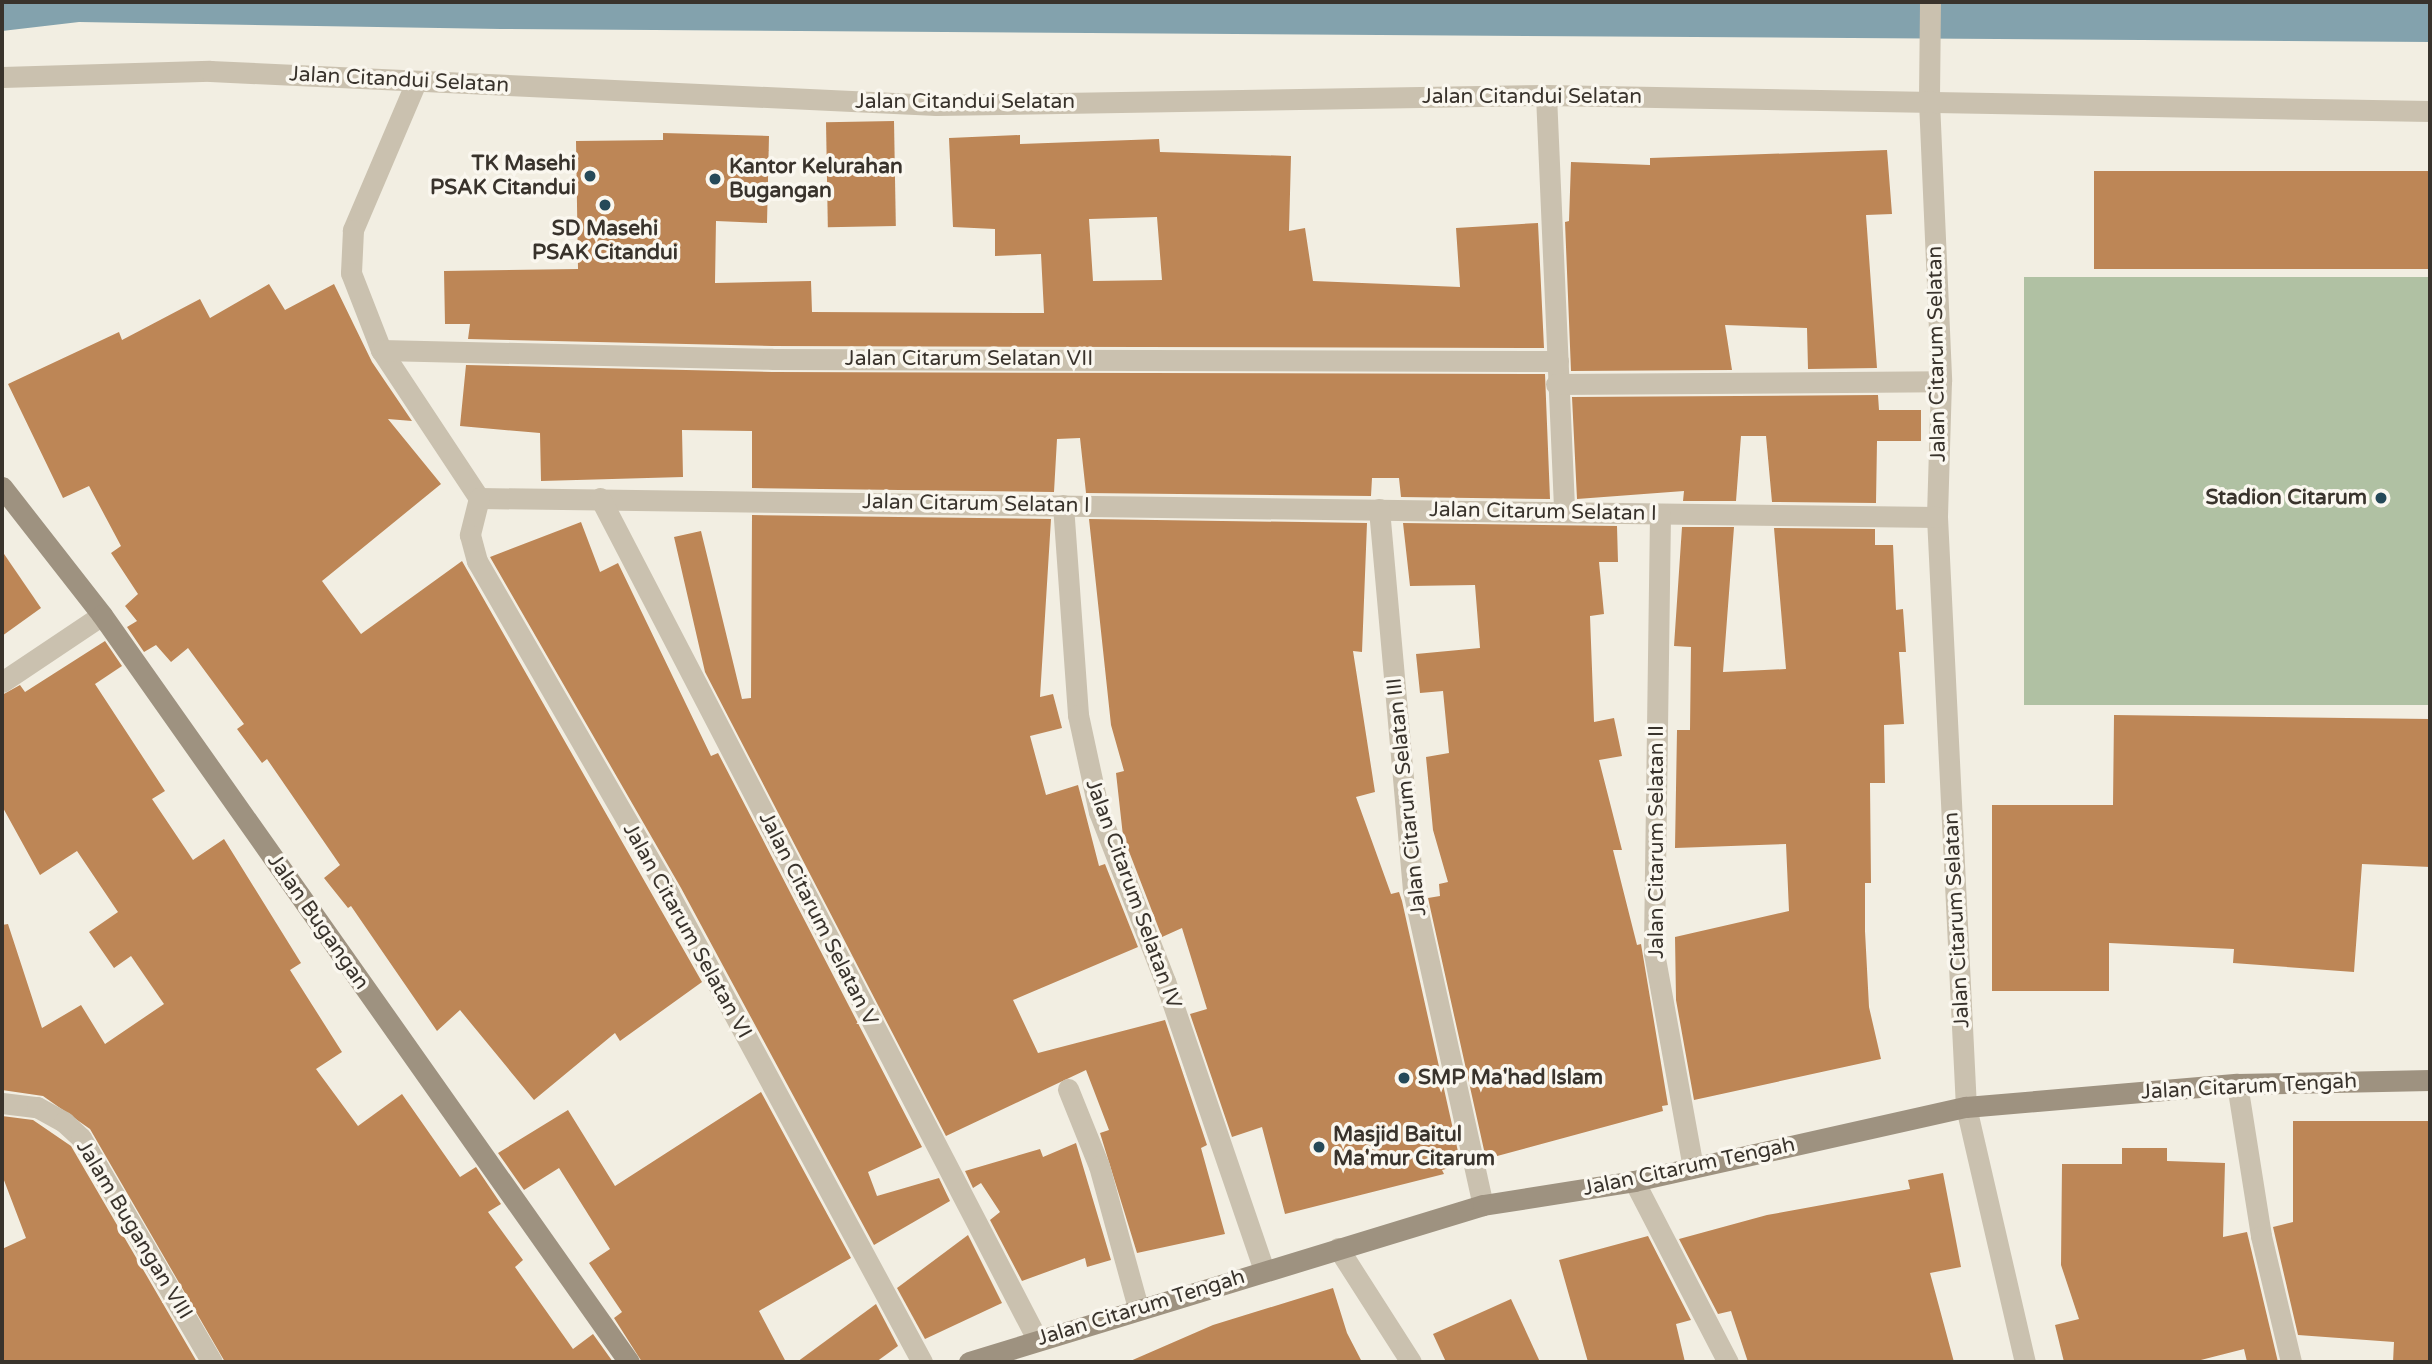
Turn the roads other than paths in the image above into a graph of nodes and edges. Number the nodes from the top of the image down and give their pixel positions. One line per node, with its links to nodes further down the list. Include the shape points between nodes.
1 (1930, 2): 5 (street, Jalan Citarum Selatan)
2 (2, 77): 3 (street, Jalan Citandui Selatan, via 210,71)
3 (416, 82): 4 (street, Jalan Citandui Selatan, via 936,105); 7 (street, via 353,230 351,274)
4 (1546, 95): 5 (street, Jalan Citandui Selatan); 8 (street)
5 (1929, 101): 6 (street); 9 (street, Jalan Citarum Selatan)
6 (2430, 111)
7 (381, 350): 8 (street, Jalan Citarum Selatan VII, via 772,359); 12 (street)
8 (1558, 361): 10 (street)
9 (1941, 381): 10 (street); 18 (street, Jalan Citarum Selatan)
10 (1556, 384): 16 (street)
11 (2, 487): 19 (street, Jalan Bugangan)
12 (479, 498): 13 (street, Jalan Citarum Selatan I); 36 (street, Jalan Citarum Selatan VI, via 470,535 477,561 668,894)
13 (600, 498): 14 (street, Jalan Citarum Selatan I); 32 (street, Jalan Citarum Selatan V)
14 (1063, 505): 15 (street, Jalan Citarum Selatan I); 30 (street, Jalan Citarum Selatan IV, via 1079,715 1099,812 1165,981)
15 (1379, 509): 16 (street, Jalan Citarum Selatan I); 28 (street, Jalan Citarum Selatan III, via 1413,890)
16 (1564, 512): 17 (street, Jalan Citarum Selatan I)
17 (1660, 514): 18 (street, Jalan Citarum Selatan I); 26 (street, Jalan Citarum Selatan II, via 1654,953)
18 (1937, 517): 25 (street, Jalan Citarum Selatan)
19 (102, 615): 20 (street); 35 (street, Jalan Bugangan)
20 (2, 682)
21 (2430, 1080): 22 (street, Jalan Citarum Tengah)
22 (2237, 1084): 25 (street, Jalan Citarum Tengah); 40 (street, via 2261,1236)
23 (1068, 1089): 31 (street, via 1099,1166)
24 (2, 1103): 34 (street, Jalam Bugangan VIII, via 37,1108 64,1122 81,1138)
25 (1966, 1107): 26 (street, Jalan Citarum Tengah); 39 (street, Jalan Citarum Selatan)
26 (1693, 1167): 27 (street, Jalan Citarum Tengah)
27 (1634, 1181): 28 (street, Jalan Citarum Tengah); 38 (street)
28 (1483, 1205): 29 (street, Jalan Citarum Tengah)
29 (1338, 1248): 30 (street, Jalan Citarum Tengah); 37 (street)
30 (1264, 1270): 31 (street, Jalan Citarum Tengah)
31 (1138, 1308): 32 (street, Jalan Citarum Tengah)
32 (1037, 1339): 33 (street, Jalan Citarum Tengah)
33 (978, 1360)
34 (212, 1362)
35 (629, 1362)
36 (922, 1362)
37 (1412, 1362)
38 (1728, 1362)
39 (2025, 1362)
40 (2291, 1362)

